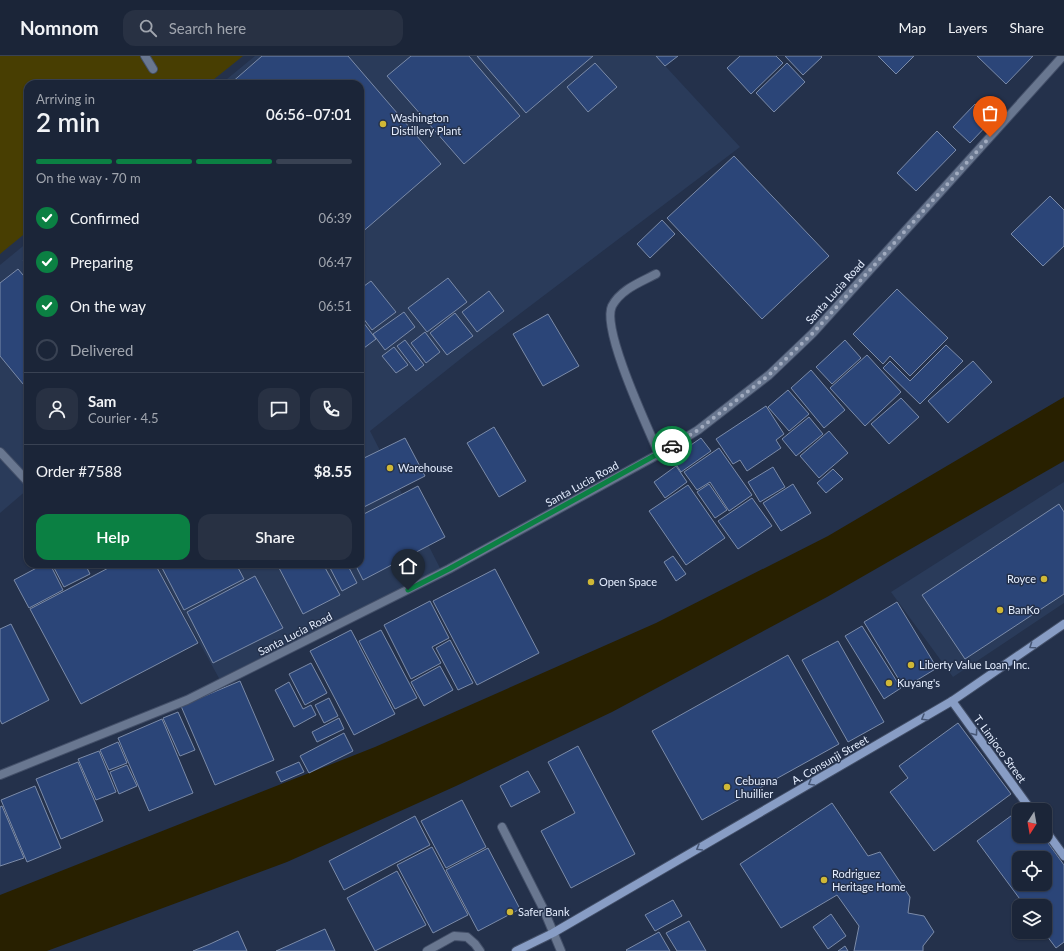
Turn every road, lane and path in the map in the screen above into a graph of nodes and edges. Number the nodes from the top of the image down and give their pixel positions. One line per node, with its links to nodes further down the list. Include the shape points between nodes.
1 (145, 56): 3 (street)
2 (1063, 56): 6 (street, Santa Lucia Road, via 813,333 769,375 698,430)
3 (153, 69)
4 (656, 274): 6 (street, via 624,291 612,306 612,328 626,374)
5 (0, 452): 7 (street)
6 (659, 454): 10 (street, Santa Lucia Road, via 449,569 187,700)
7 (24, 478)
8 (1064, 624): 9 (main road, A. Consunji Street, one-way to 9)
9 (952, 701): 11 (main road, T. Limjoco Street, one-way to 11); 15 (main road, A. Consunji Street, one-way to 15)
10 (0, 775)
11 (1026, 803)
12 (502, 826): 15 (street)
13 (1052, 840): 14 (main road)
14 (1064, 856)
15 (553, 933): 18 (main road, A. Consunji Street); 19 (street)
16 (427, 951): 17 (street, via 454,936 467,936)
17 (480, 951)
18 (516, 951)
19 (561, 951)

